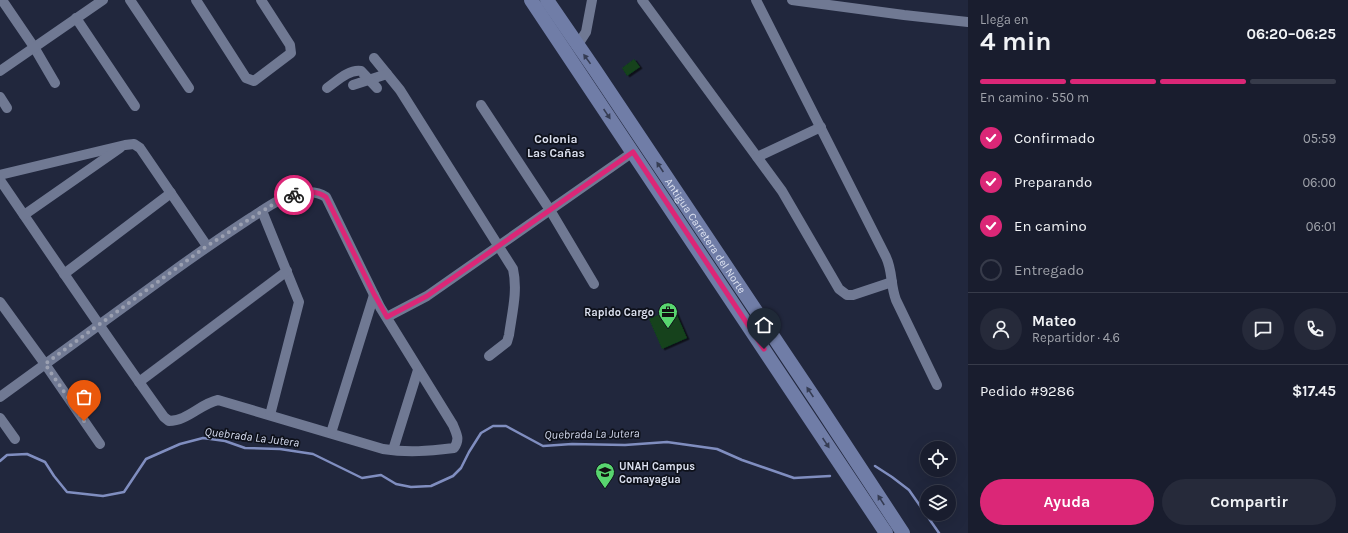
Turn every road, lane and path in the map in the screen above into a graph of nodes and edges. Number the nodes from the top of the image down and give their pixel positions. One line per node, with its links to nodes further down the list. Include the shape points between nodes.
1 (2, 0): 15 (street)
2 (103, 0): 12 (street)
3 (130, 0): 22 (street)
4 (196, 0): 5 (street, via 246,78 254,81 291,53 290,45)
5 (261, 0)
6 (530, 0): 31 (main road, Antigua Carretera del Norte, one-way to 31)
7 (547, 0): 14 (main road, Antigua Carretera del Norte)
8 (592, 0): 14 (street, via 586,32)
9 (642, 0): 32 (street)
10 (756, 0): 29 (street)
11 (792, 0): 13 (street, via 904,15)
12 (76, 18): 15 (street); 27 (street)
13 (968, 20)
14 (577, 46): 62 (main road, Antigua Carretera del Norte, one-way to 14)
15 (34, 47): 17 (street); 20 (street)
16 (374, 58): 18 (street)
17 (0, 70)
18 (387, 74): 19 (street); 40 (street, via 400,90)
19 (370, 80): 21 (street); 23 (street, via 358,70 347,74); 24 (street)
20 (56, 83)
21 (353, 85)
22 (189, 88)
23 (327, 88)
24 (377, 88)
25 (0, 97): 28 (street)
26 (481, 105): 36 (street)
27 (135, 106)
28 (7, 108)
29 (820, 127): 32 (street); 43 (street, via 891,267)
30 (125, 145): 33 (street); 35 (street, via 134,144 140,148); 38 (street)
31 (633, 152): 36 (street); 61 (main road, Antigua Carretera del Norte, one-way to 61)
32 (757, 158): 43 (street, via 782,191 840,288 847,295)
33 (0, 175)
34 (0, 180): 38 (street)
35 (171, 193): 39 (street); 42 (street)
36 (550, 210): 40 (street); 44 (street)
37 (262, 211): 39 (street); 41 (street); 45 (street, via 295,194 310,192 320,193 326,197)
38 (24, 215): 42 (street)
39 (207, 246): 48 (street)
40 (499, 246): 47 (street, via 427,296); 49 (street, via 513,270 515,291 509,335 506,342)
41 (287, 271): 52 (street); 55 (street, via 299,302)
42 (64, 274): 48 (street)
43 (892, 282): 53 (street, via 896,300)
44 (594, 284)
45 (374, 294): 47 (street); 57 (street)
46 (0, 302): 50 (street)
47 (387, 317): 51 (street)
48 (100, 325): 50 (street); 52 (street)
49 (489, 356)
50 (45, 364): 54 (street); 59 (street)
51 (418, 370): 60 (street); 60 (street, via 453,425 458,442 454,448 413,452)
52 (139, 382): 55 (street, via 169,421 180,419 218,400)
53 (937, 385)
54 (0, 397)
55 (270, 415): 57 (street)
56 (0, 418): 58 (street)
57 (331, 433): 60 (street)
58 (15, 439)
59 (100, 444)
60 (393, 450)
61 (886, 533)
62 (903, 533)

